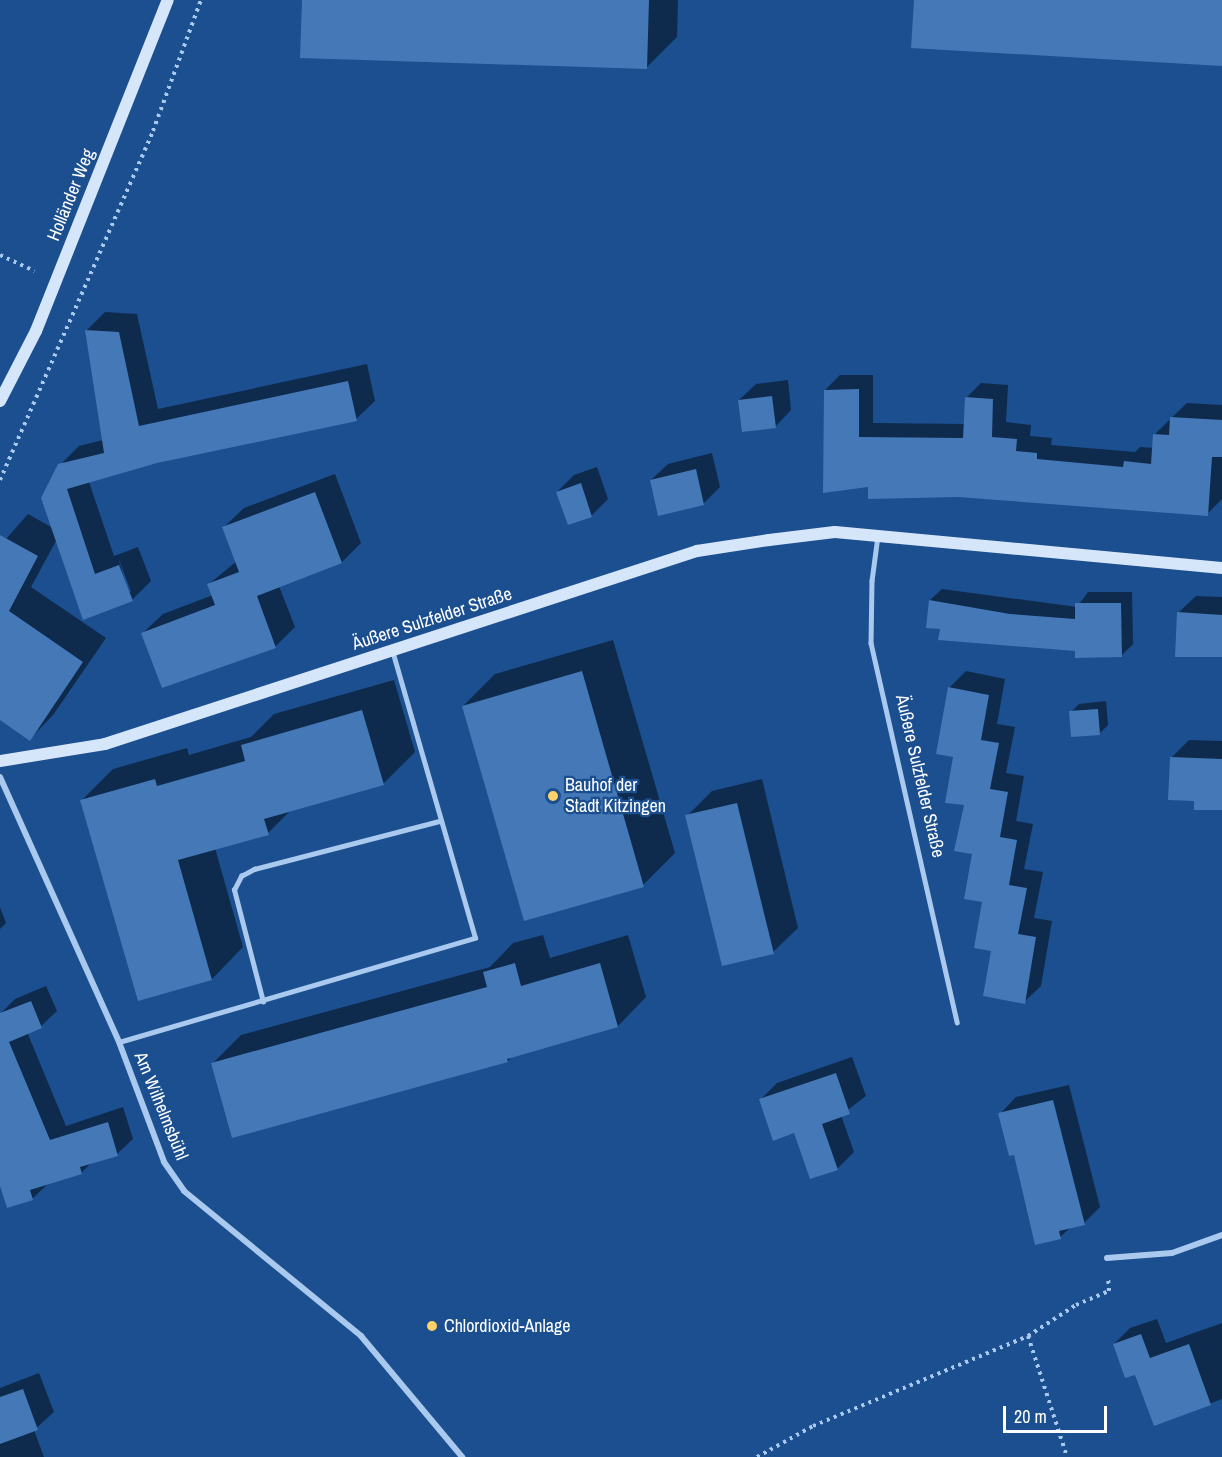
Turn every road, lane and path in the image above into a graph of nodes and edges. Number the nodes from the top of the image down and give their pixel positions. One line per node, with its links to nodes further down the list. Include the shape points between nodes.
1 (168, 0): 4 (main road, Holländer Weg)
2 (201, 0): 6 (path, via 153,131)
3 (0, 255): 4 (path)
4 (56, 282): 5 (main road, Holländer Weg)
5 (0, 401)
6 (0, 480)
7 (878, 536): 8 (main road, Äußere Sulzfelder Straße); 9 (main road, Äußere Sulzfelder Straße, via 836,532 697,551); 14 (lane, Äußere Sulzfelder Straße, via 872,581 871,643)
8 (1222, 568)
9 (392, 651): 10 (main road, Äußere Sulzfelder Straße, via 105,744); 12 (lane)
10 (0, 761)
11 (0, 777): 15 (street, Am Wilhelmsbühl)
12 (440, 821): 13 (lane, via 254,869 241,876 234,890); 13 (lane, via 475,938)
13 (263, 1002): 15 (lane)
14 (957, 1022)
15 (119, 1042): 19 (street, Am Wilhelmsbühl, via 164,1162 184,1191 361,1336)
16 (1222, 1235): 17 (street, via 1172,1253)
17 (1107, 1258): 18 (path, via 1109,1291 1076,1305)
18 (1028, 1336): 20 (path, via 813,1426); 21 (path)
19 (462, 1457)
20 (758, 1457)
21 (1067, 1457)

